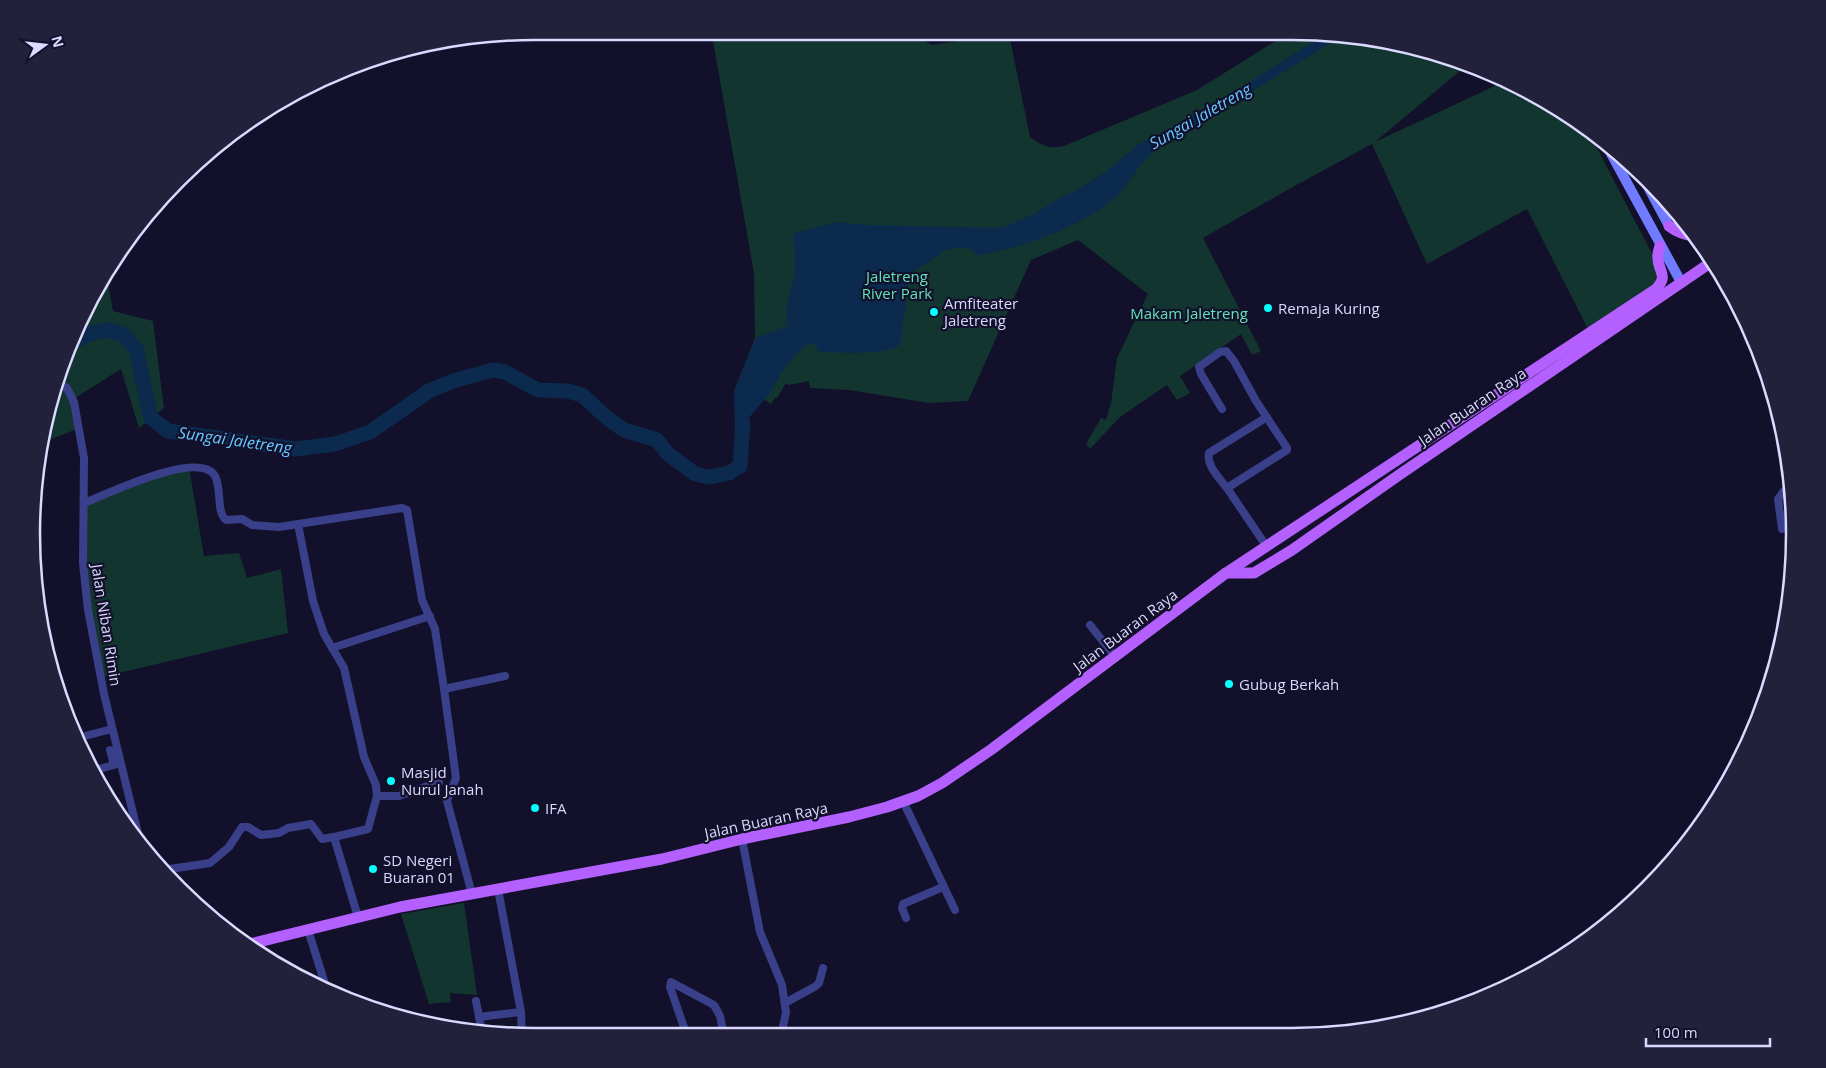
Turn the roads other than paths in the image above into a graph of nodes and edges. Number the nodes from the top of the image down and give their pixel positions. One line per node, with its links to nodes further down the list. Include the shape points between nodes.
1 (1614, 160): 5 (main road)
2 (1655, 199): 3 (main road)
3 (1669, 226): 4 (main road)
4 (1685, 235)
5 (1660, 246): 7 (main road); 8 (main road, Jalan Buaran Raya, via 1658,259 1663,275 1660,284)
6 (1706, 265): 7 (main road, Jalan Buaran Raya)
7 (1681, 282): 8 (main road, Jalan Buaran Raya)
8 (1614, 322): 17 (main road, Jalan Buaran Raya, via 1483,402); 18 (main road, Jalan Buaran Raya, via 1292,550 1254,573)
9 (63, 386): 14 (street, Jalan Niban Rimin, via 74,402 84,458)
10 (1222, 409): 11 (street, via 1200,367 1226,351)
11 (1267, 417): 12 (street, via 1209,453 1210,464); 12 (street, via 1287,450)
12 (1227, 488): 17 (street)
13 (1784, 491): 16 (street, via 1778,499)
14 (84, 503): 15 (street, via 169,470 205,468 214,475 222,517 226,520 270,526); 25 (street, Jalan Niban Rimin, via 83,563 88,610)
15 (298, 524): 19 (street, via 402,508 407,510 422,600); 21 (street, via 313,601)
16 (1782, 529)
17 (1267, 547): 18 (main road, Jalan Buaran Raya)
18 (1226, 573): 22 (main road, Jalan Buaran Raya)
19 (430, 616): 21 (street); 24 (street)
20 (1090, 625): 22 (street)
21 (332, 648): 30 (street, via 344,668 364,757 376,785)
22 (1114, 655): 31 (main road, Jalan Buaran Raya, via 992,749 942,783)
23 (505, 676): 24 (street)
24 (444, 689): 38 (street, via 456,778 447,802)
25 (112, 729): 26 (street); 32 (street, Jalan Niban Rimin)
26 (84, 736)
27 (110, 750): 28 (street, via 114,765)
28 (100, 769)
29 (439, 782): 30 (street, via 399,796)
30 (377, 796): 33 (street, via 368,829)
31 (903, 801): 34 (main road, Jalan Buaran Raya, via 849,818); 36 (street)
32 (135, 825)
33 (334, 837): 35 (street, via 322,839 311,824 262,834 242,827 229,847 210,863); 40 (street)
34 (742, 840): 37 (main road, Jalan Buaran Raya, via 662,859); 49 (street, via 760,932 781,981)
35 (171, 869)
36 (943, 887): 39 (street); 41 (street, via 903,904)
37 (498, 889): 38 (main road, Jalan Buaran Raya); 50 (street)
38 (472, 894): 40 (main road, Jalan Buaran Raya)
39 (955, 910)
40 (358, 917): 42 (main road, Jalan Buaran Raya)
41 (906, 918)
42 (308, 930): 43 (main road, Jalan Buaran Raya); 45 (street)
43 (256, 942)
44 (822, 968): 49 (street, via 816,986)
45 (324, 981)
46 (692, 992): 47 (street); 47 (street, via 671,982); 55 (street, via 717,1010)
47 (674, 998): 54 (street)
48 (476, 1001): 51 (street)
49 (785, 1003): 56 (street)
50 (521, 1012): 51 (street); 53 (street)
51 (479, 1016): 52 (street)
52 (481, 1025)
53 (522, 1028)
54 (684, 1028)
55 (722, 1028)
56 (782, 1028)

